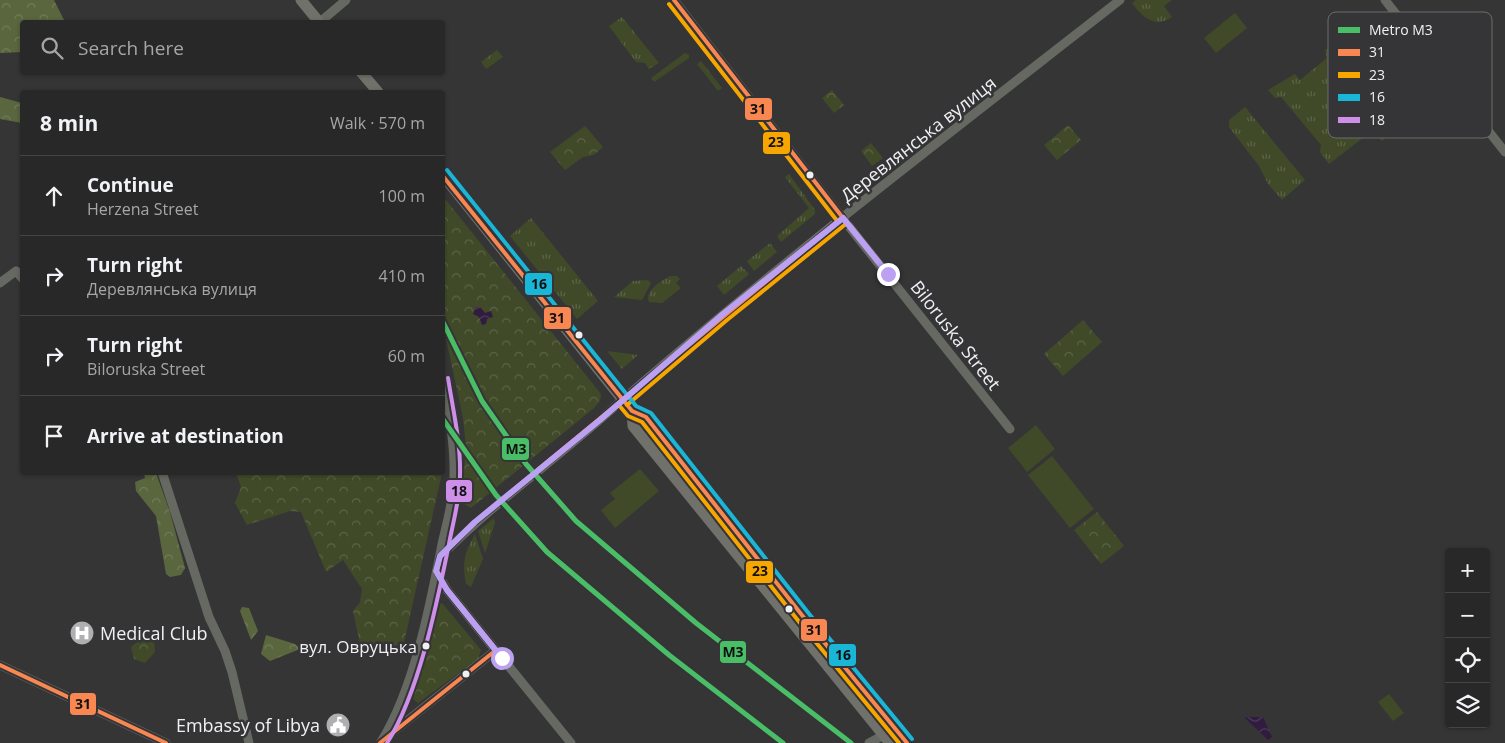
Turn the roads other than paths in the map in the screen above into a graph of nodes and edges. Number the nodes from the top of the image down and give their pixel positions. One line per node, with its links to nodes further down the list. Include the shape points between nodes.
1 (301, 0): 7 (main road)
2 (346, 0): 8 (street)
3 (674, 0): 14 (street, Biloruska Street)
4 (1120, 0): 14 (street, Деревлянська вулиця)
5 (1385, 0): 6 (street)
6 (1394, 12)
7 (318, 20)
8 (322, 20)
9 (364, 75): 10 (main road)
10 (376, 90)
11 (1492, 136): 12 (street)
12 (1505, 152)
13 (445, 178): 18 (main road)
14 (843, 218): 18 (street, Деревлянська вулиця); 20 (street, Biloruska Street)
15 (20, 276): 16 (street, via 16,271)
16 (0, 283)
17 (445, 398): 22 (street, via 454,478)
18 (622, 400): 19 (main road); 22 (street, Деревлянська вулиця, via 475,522)
19 (632, 410): 26 (main road, via 646,417); 27 (main road, via 633,426)
20 (1010, 429)
21 (163, 475): 29 (street, via 209,617 225,650)
22 (440, 556): 23 (street)
23 (436, 571): 24 (street, via 447,590); 30 (street, via 402,704)
24 (496, 650): 30 (street); 31 (street)
25 (0, 665): 28 (street)
26 (895, 728): 27 (street); 33 (main road)
27 (887, 739): 32 (street)
28 (166, 743)
29 (249, 743)
30 (381, 743)
31 (572, 743)
32 (869, 743)
33 (907, 743)

